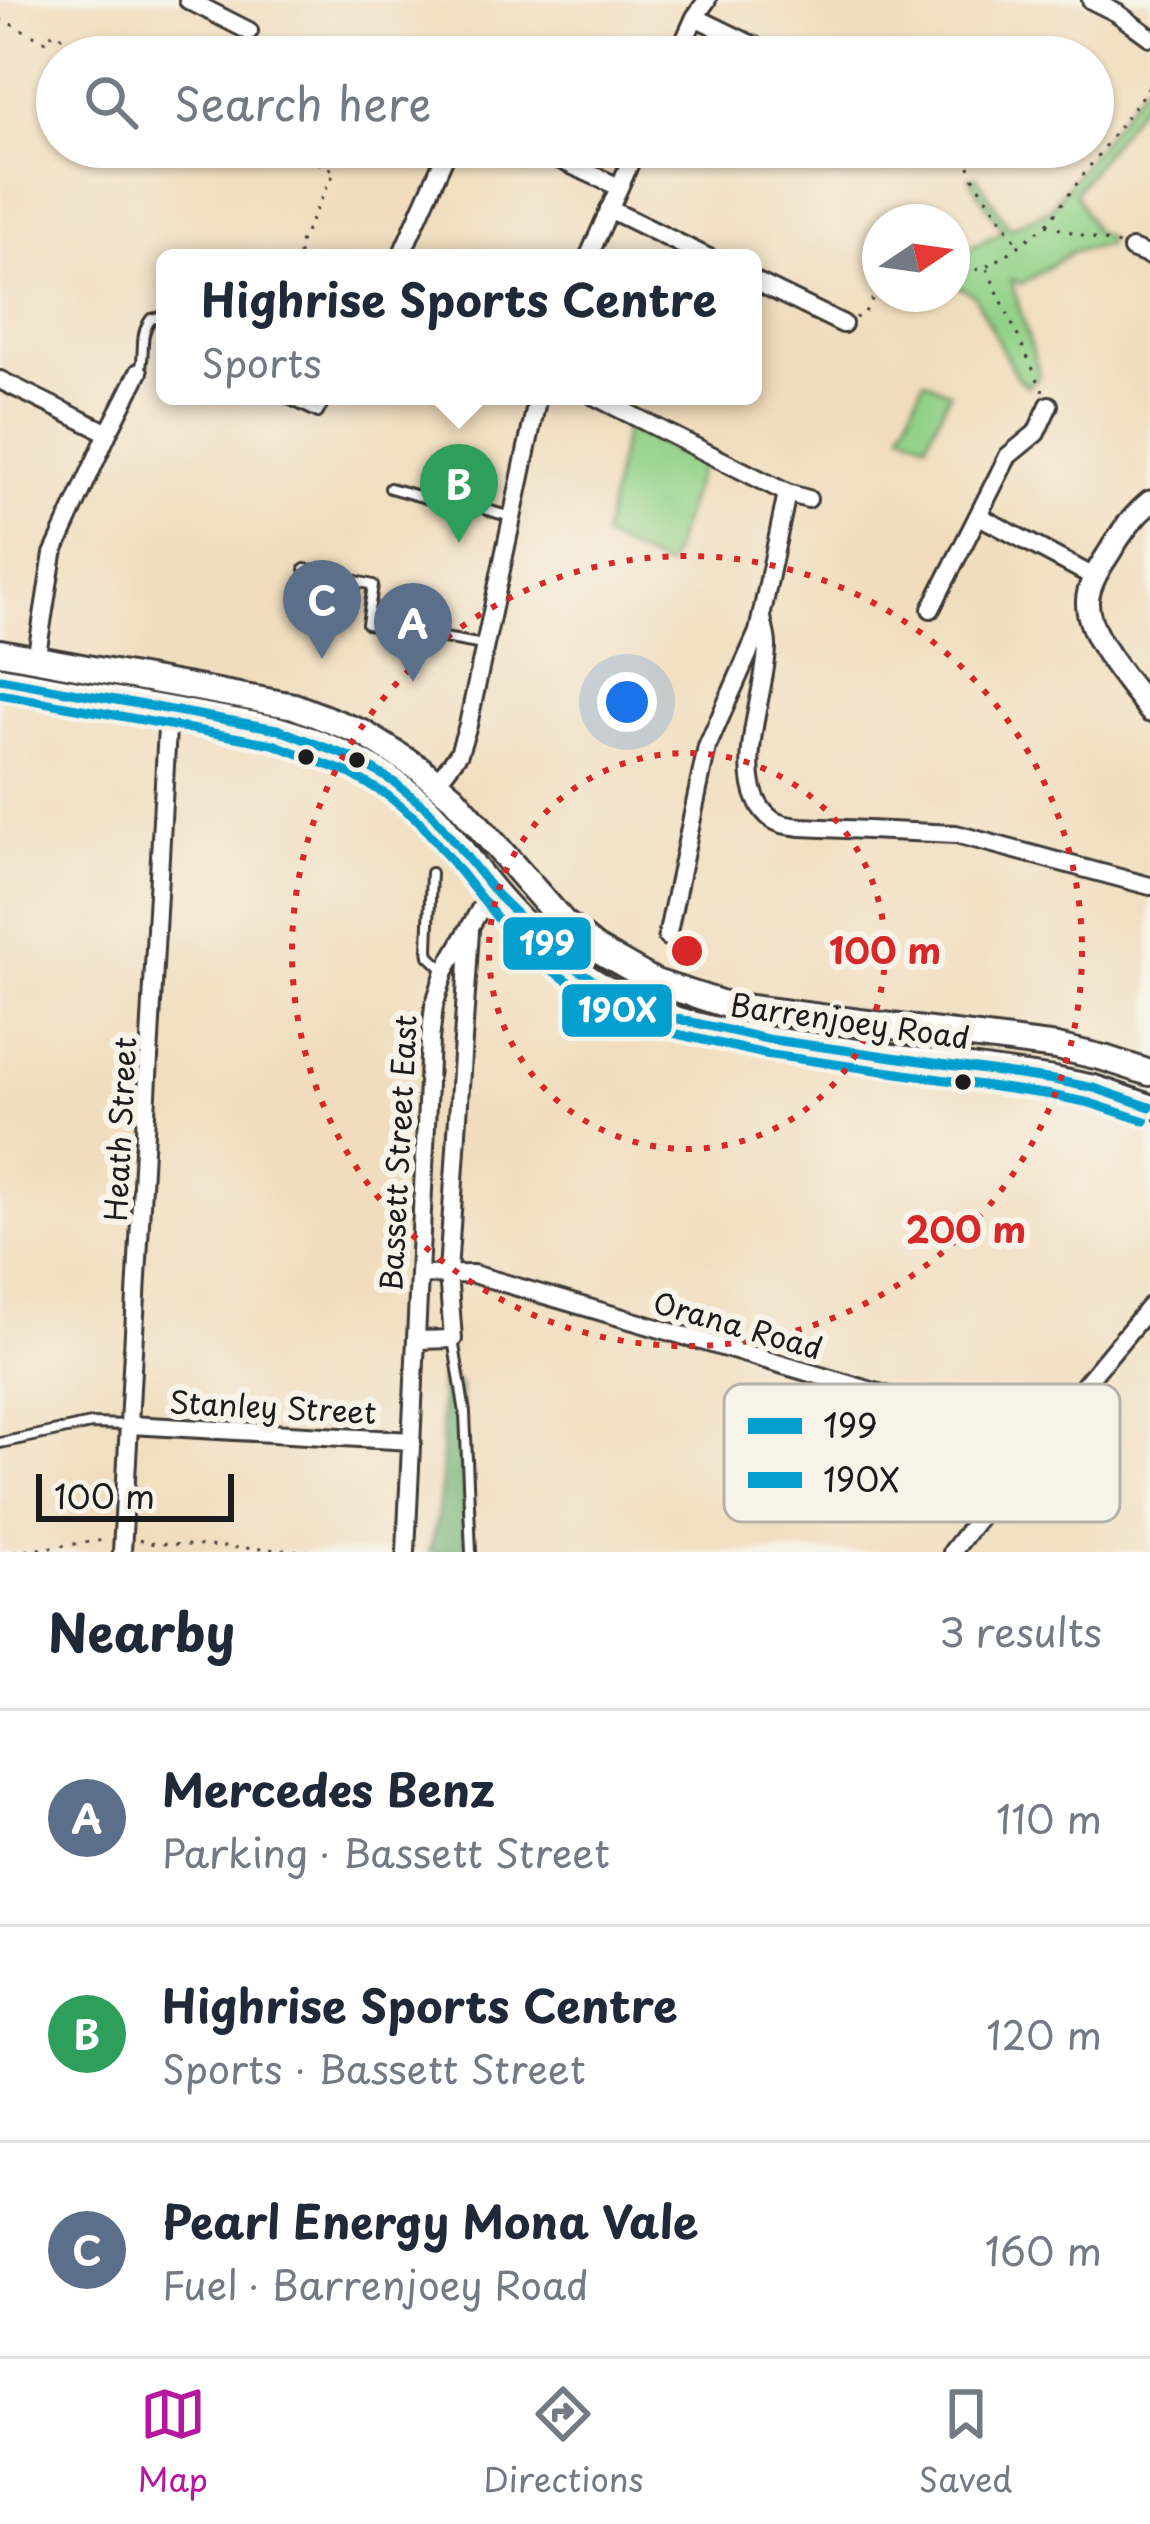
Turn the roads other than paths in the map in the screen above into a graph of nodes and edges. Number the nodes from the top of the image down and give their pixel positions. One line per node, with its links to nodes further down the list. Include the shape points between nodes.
1 (188, 0): 6 (street)
2 (707, 0): 5 (street)
3 (1091, 0): 4 (street)
4 (1122, 6): 9 (street)
5 (695, 17): 7 (street); 8 (street)
6 (249, 31)
7 (686, 36)
8 (734, 36)
9 (1150, 38)
10 (439, 168): 15 (street)
11 (578, 168): 13 (street)
12 (628, 168): 13 (street)
13 (619, 187): 14 (street)
14 (609, 208): 16 (street); 17 (street)
15 (404, 249)
16 (592, 249)
17 (691, 249)
18 (762, 284): 20 (street)
19 (156, 318): 21 (lane, via 144,328)
20 (843, 324)
21 (139, 372): 26 (street)
22 (0, 380): 26 (street)
23 (536, 405): 34 (street)
24 (612, 405): 28 (street)
25 (1049, 405): 33 (street, via 1036,433 1008,456)
26 (108, 433): 41 (street, via 53,554)
27 (390, 488): 31 (lane)
28 (787, 493): 29 (street); 38 (street)
29 (808, 500)
30 (1150, 502): 36 (street)
31 (461, 508)
32 (487, 510): 34 (lane)
33 (979, 516): 36 (street); 37 (street)
34 (512, 517): 39 (street)
35 (305, 569): 39 (lane, via 373,585 367,624)
36 (1094, 577): 44 (street, via 1088,619)
37 (931, 609)
38 (762, 617): 49 (street, via 767,645 752,760 759,803 770,818 800,827 956,834); 52 (street, via 707,746)
39 (484, 645): 45 (street, via 464,740)
40 (0, 652): 41 (main road, Barrenjoey Road)
41 (36, 660): 45 (main road, Barrenjoey Road, via 294,706 363,733)
42 (0, 679): 43 (main road, Barrenjoey Road)
43 (168, 710): 46 (main road, Barrenjoey Road, via 308,738); 64 (street, Heath Street)
44 (1150, 711)
45 (437, 782): 46 (main road); 48 (main road, Barrenjoey Road)
46 (419, 801): 50 (main road, Barrenjoey Road)
47 (431, 873): 53 (lane, via 429,956)
48 (521, 876): 50 (main road); 55 (main road, Barrenjoey Road, via 596,949 698,997 1057,1047)
49 (1150, 886)
50 (494, 890): 51 (street, Bassett Street East); 56 (main road, Barrenjoey Road, via 577,970 648,1012 724,1033 1054,1079)
51 (470, 930): 53 (street, Bassett Street East); 54 (street, Bassett Street East)
52 (667, 937)
53 (445, 971): 54 (street); 58 (street, Bassett Street East, via 430,1040)
54 (467, 980): 57 (street, Bassett Street East)
55 (1150, 1073)
56 (1149, 1106)
57 (448, 1273): 58 (street, Orana Road); 60 (street, Bassett Street East); 62 (street, Orana Road)
58 (420, 1274): 61 (street, Bassett Street East)
59 (1150, 1306): 63 (street)
60 (453, 1339): 61 (street); 70 (lane, Bassett Street East)
61 (418, 1340): 65 (street, Bassett Street East)
62 (848, 1384)
63 (1085, 1384)
64 (131, 1425): 65 (street, Stanley Street); 66 (lane, via 91,1424); 68 (street, Heath Street)
65 (412, 1441): 69 (street, Bassett Street East)
66 (0, 1443)
67 (975, 1522): 71 (street)
68 (123, 1546)
69 (406, 1552)
70 (471, 1552)
71 (952, 1552)

